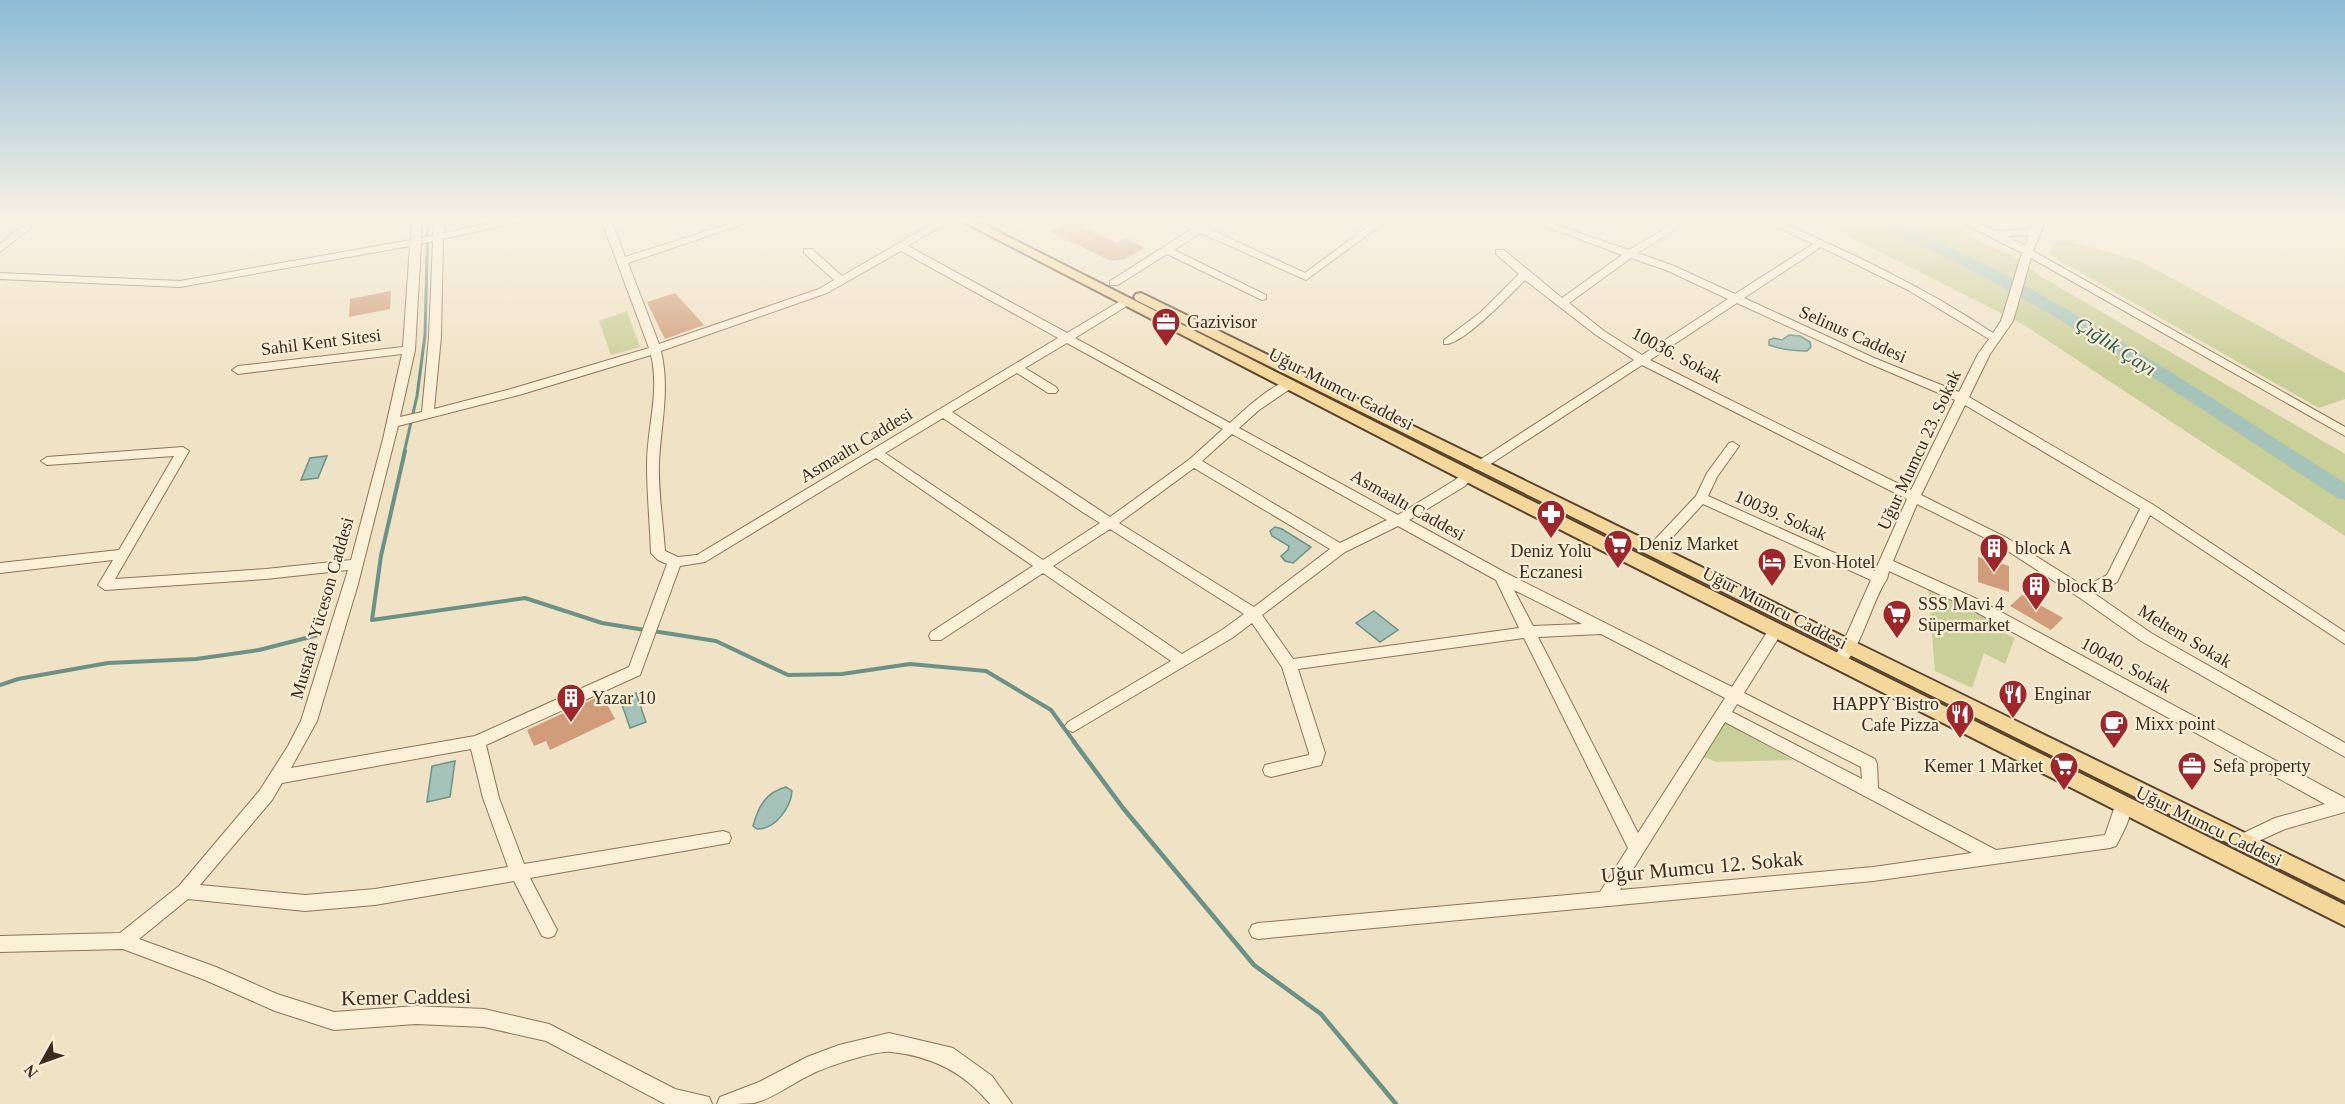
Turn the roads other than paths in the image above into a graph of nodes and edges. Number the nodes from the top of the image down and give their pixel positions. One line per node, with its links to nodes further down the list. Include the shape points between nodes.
1 (256, 271): 22 (street, via 180,284)
2 (422, 271): 33 (street, Mustafa Yüceson Caddesi)
3 (429, 271): 41 (street, Mustafa Yüceson Caddesi, via 435,338)
4 (626, 271): 32 (street)
5 (830, 271): 23 (street)
6 (859, 271): 23 (street)
7 (945, 271): 29 (street, Asmaaltı Caddesi)
8 (1065, 271): 27 (main road, Uğur Mumcu Caddesi)
9 (1089, 271): 24 (main road, Uğur Mumcu Caddesi)
10 (1134, 271): 24 (street)
11 (1208, 271): 25 (street)
12 (1292, 271): 13 (street, via 1306,277)
13 (1315, 271)
14 (1521, 271): 21 (street, 10036. Sokak)
15 (1609, 271): 28 (street)
16 (1675, 271): 26 (street, Selinus Caddesi)
17 (1778, 271): 26 (street)
18 (1875, 271): 30 (street, via 1955,311)
19 (2023, 271): 30 (street, Uğur Mumcu 23. Sokak, via 2007,321)
20 (2060, 271): 44 (street)
21 (1525, 274): 28 (street, 10036. Sokak); 31 (street, via 1485,314)
22 (0, 276)
23 (842, 281): 32 (street)
24 (1114, 283): 49 (main road, Uğur Mumcu Caddesi)
25 (1262, 297)
26 (1734, 299): 34 (street); 39 (street, Selinus Caddesi)
27 (1126, 302): 29 (street, Asmaaltı Caddesi); 37 (main road, Uğur Mumcu Caddesi)
28 (1561, 304): 34 (street, 10036. Sokak)
29 (1068, 338): 35 (street, Asmaaltı Caddesi); 43 (street, Asmaaltı Caddesi)
30 (1994, 338): 39 (street, Uğur Mumcu 23. Sokak)
31 (1448, 342)
32 (655, 349): 41 (street, via 515,392); 58 (street, via 660,370 653,463 658,553)
33 (409, 350): 36 (street, Sahil Kent Sitesi); 42 (street, Mustafa Yüceson Caddesi)
34 (1642, 360): 49 (street); 50 (street, 10036. Sokak)
35 (1018, 369): 38 (street); 40 (street, Asmaaltı Caddesi)
36 (238, 370)
37 (1288, 384): 43 (street, via 1255,407); 49 (main road, Uğur Mumcu Caddesi)
38 (1052, 390)
39 (1962, 398): 50 (street, Uğur Mumcu 23. Sokak); 52 (street, Selinus Caddesi)
40 (945, 413): 46 (street, Asmaaltı Caddesi); 54 (street)
41 (423, 415): 42 (street)
42 (393, 423): 59 (street, Mustafa Yüceson Caddesi)
43 (1232, 430): 48 (street); 53 (street, Asmaaltı Caddesi)
44 (2345, 432)
45 (1732, 446): 51 (street, via 1710,476)
46 (878, 454): 58 (street, Asmaaltı Caddesi, via 700,559); 61 (street)
47 (48, 461): 57 (street, via 183,451)
48 (1194, 462): 54 (street); 55 (street)
49 (1473, 471): 53 (street); 56 (main road, Uğur Mumcu Caddesi); 68 (main road, Uğur Mumcu Caddesi)
50 (1914, 497): 60 (street, Uğur Mumcu 23. Sokak); 65 (street, Meltem Sokak, via 2002,540)
51 (1701, 498): 56 (street); 64 (street, 10039. Sokak)
52 (2147, 507): 65 (street, via 2112,578); 71 (street, Selinus Caddesi)
53 (1399, 520): 55 (street); 63 (street, Asmaaltı Caddesi)
54 (1110, 523): 61 (street); 66 (street)
55 (1340, 549): 66 (street)
56 (1652, 551): 72 (main road, Uğur Mumcu Caddesi)
57 (123, 554): 59 (street, via 105,585); 62 (street)
58 (675, 562): 78 (street, via 635,671)
59 (356, 564): 81 (street, Mustafa Yüceson Caddesi, via 309,721)
60 (1886, 564): 64 (street, Uğur Mumcu 23. Sokak); 84 (street, 10040. Sokak, via 1972,603)
61 (1042, 565): 70 (street); 73 (street)
62 (0, 568)
63 (1501, 577): 67 (street, Asmaaltı Caddesi); 69 (street)
64 (1880, 579): 72 (street, Uğur Mumcu 23. Sokak)
65 (2085, 594): 79 (street, Meltem Sokak, via 2145,637)
66 (1253, 613): 73 (street, via 1227,634); 74 (street)
67 (1604, 628): 69 (street); 75 (street, Asmaaltı Caddesi)
68 (1776, 630): 72 (main road, Uğur Mumcu Caddesi); 75 (street)
69 (1530, 632): 74 (street); 87 (street)
70 (936, 636)
71 (2345, 639)
72 (1843, 655): 83 (main road, Uğur Mumcu Caddesi); 86 (main road, Uğur Mumcu Caddesi)
73 (1182, 660): 77 (street)
74 (1289, 665): 80 (street, via 1317,753 1315,760)
75 (1735, 695): 76 (street); 82 (street, Asmaaltı Caddesi, via 1869,764)
76 (1723, 714): 82 (street); 87 (street)
77 (1073, 726)
78 (477, 742): 81 (street); 89 (street, via 491,798)
79 (2345, 751)
80 (1271, 770)
81 (278, 777): 90 (street, Mustafa Yüceson Caddesi)
82 (1870, 791): 88 (street)
83 (2123, 805): 88 (street, Uğur Mumcu 12. Sokak, via 2110,841); 93 (main road, Uğur Mumcu Caddesi)
84 (2344, 805): 86 (street, via 2281,823)
85 (723, 838): 89 (street)
86 (2241, 842): 91 (main road, Uğur Mumcu Caddesi)
87 (1636, 847): 92 (street)
88 (1993, 856): 92 (street, Uğur Mumcu 12. Sokak, via 1873,874)
89 (518, 872): 90 (street, via 375,897 305,903); 94 (street)
90 (185, 891): 96 (street, Mustafa Yüceson Caddesi)
91 (2345, 892)
92 (1605, 899): 95 (street, Uğur Mumcu 12. Sokak)
93 (2345, 916)
94 (548, 930)
95 (1258, 931)
96 (123, 941): 97 (street, Kemer Caddesi); 98 (street, Kemer Caddesi, via 275,1002 334,1021 416,1015 484,1018 549,1034 673,1098)
97 (0, 944)
98 (702, 1104)
99 (727, 1104): 100 (street, via 764,1090 807,1066 889,1042 946,1055 985,1083)
100 (1002, 1104)

